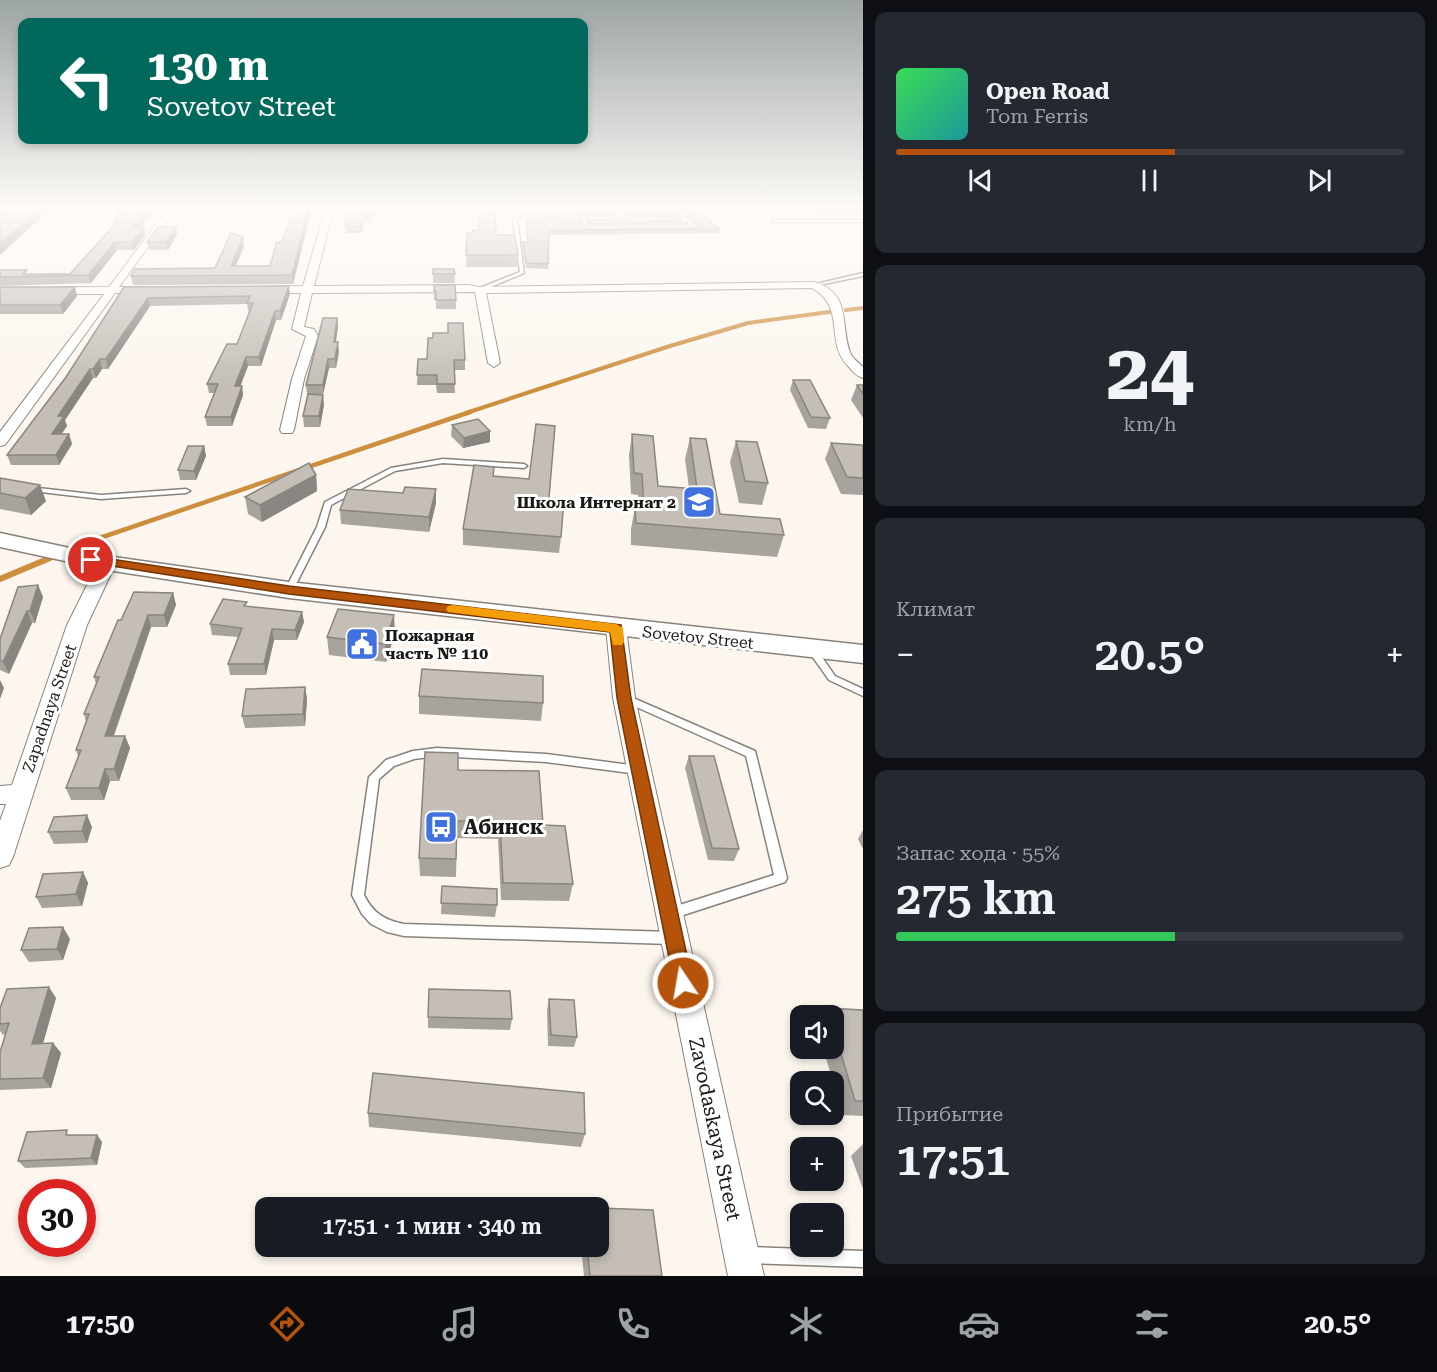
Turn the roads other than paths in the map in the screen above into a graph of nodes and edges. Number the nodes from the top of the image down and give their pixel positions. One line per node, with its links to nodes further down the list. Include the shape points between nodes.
1 (130, 267): 6 (street)
2 (315, 267): 9 (street)
3 (521, 267): 10 (lane, via 522,273)
4 (862, 274): 5 (lane)
5 (814, 285): 10 (street); 13 (street, via 825,290 836,306 844,353)
6 (113, 290): 7 (street); 11 (street); 15 (street)
7 (159, 290)
8 (252, 290): 9 (street)
9 (309, 290): 10 (street); 14 (street, via 298,329 310,331 312,336)
10 (479, 290): 12 (street)
11 (0, 291)
12 (494, 363)
13 (862, 374)
14 (287, 430)
15 (0, 442)
16 (524, 466): 21 (lane, via 443,461 393,469 328,504 321,527)
17 (22, 488): 18 (lane, via 101,497)
18 (186, 491)
19 (0, 540): 20 (main road, Sovetov Street)
20 (107, 563): 21 (main road, Sovetov Street); 28 (street, Zapadnaya Street, via 77,625)
21 (289, 590): 22 (main road, Sovetov Street)
22 (616, 628): 23 (main road, Sovetov Street); 26 (street, Zavodaskaya Street)
23 (812, 649): 24 (main road, Sovetov Street); 25 (lane, via 832,678)
24 (862, 654)
25 (862, 693)
26 (624, 698): 27 (street, Zavodaskaya Street); 30 (lane, via 751,754 781,878)
27 (639, 770): 30 (street, Zavodaskaya Street); 30 (lane, via 546,758 437,752 390,763 374,777 358,895 365,912 382,925 404,930)
28 (10, 795): 29 (street, Zapadnaya Street)
29 (0, 857)
30 (671, 926): 32 (street, Zavodaskaya Street)
31 (862, 1259): 32 (lane)
32 (744, 1265)

